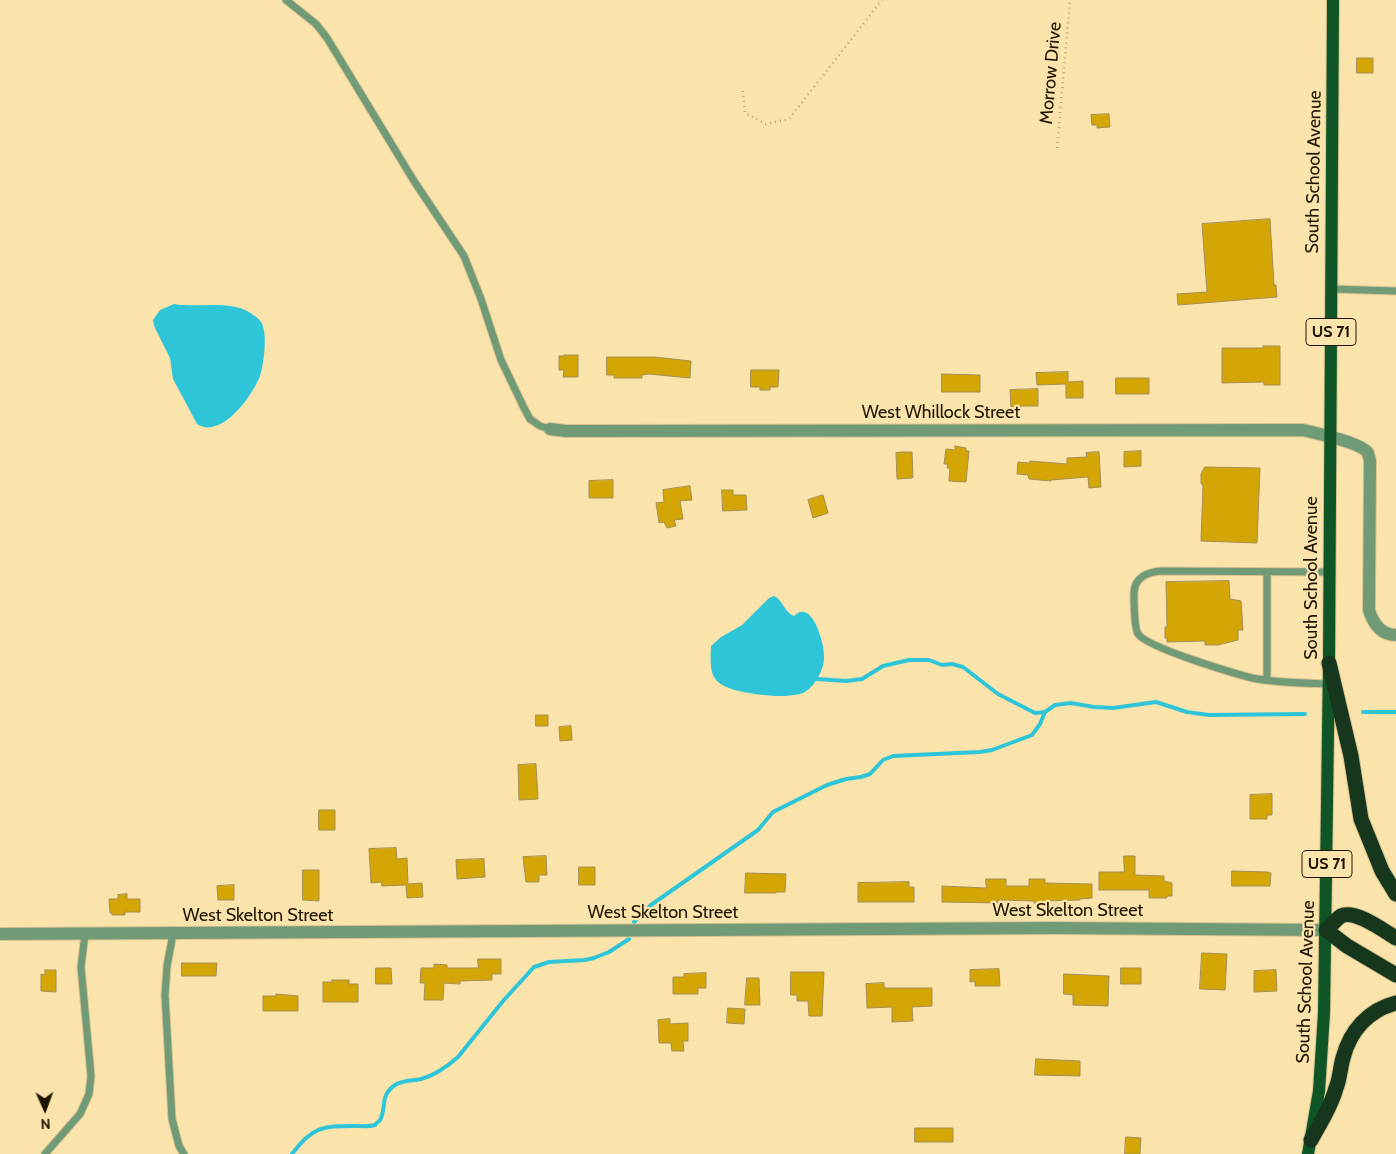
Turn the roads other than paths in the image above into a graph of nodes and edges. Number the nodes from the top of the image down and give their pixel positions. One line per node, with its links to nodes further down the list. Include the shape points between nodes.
1 (286, 0): 5 (lane, via 316,24 327,38 464,256 501,360 524,408 530,419)
2 (1333, 0): 3 (main road, South School Avenue / US 71)
3 (1331, 289): 4 (lane); 6 (main road, South School Avenue / US 71)
4 (1396, 291)
5 (550, 429): 6 (street, West Whillock Street, via 1303,430)
6 (1331, 437): 8 (main road, South School Avenue / US 71); 9 (street, West Whillock Street, via 1362,448 1368,454 1369,610 1373,622 1381,630)
7 (1267, 572): 8 (lane); 11 (lane); 11 (lane, via 1153,571 1141,577 1134,595 1136,628 1144,640 1220,668)
8 (1329, 572): 10 (main road, South School Avenue / US 71)
9 (1396, 635)
10 (1329, 663): 12 (main road, South School Avenue / US 71); 13 (highway, via 1362,819 1382,871)
11 (1267, 680): 12 (lane)
12 (1329, 684): 14 (main road, South School Avenue / US 71)
13 (1396, 894)
14 (1326, 930): 17 (street, West Skelton Street, via 1054,928); 18 (highway, via 1347,914 1363,918); 19 (highway); 21 (main road, South School Avenue, via 1322,1059)
15 (0, 934): 16 (street, West Skelton Street)
16 (85, 934): 17 (street, West Skelton Street); 22 (lane, via 81,967 90,1094 80,1114)
17 (173, 934): 23 (lane, via 165,995 172,1119)
18 (1396, 938)
19 (1396, 975)
20 (1396, 1004): 21 (highway, via 1376,1011 1358,1026 1346,1047 1332,1101)
21 (1309, 1147)
22 (45, 1154)
23 (184, 1154)

